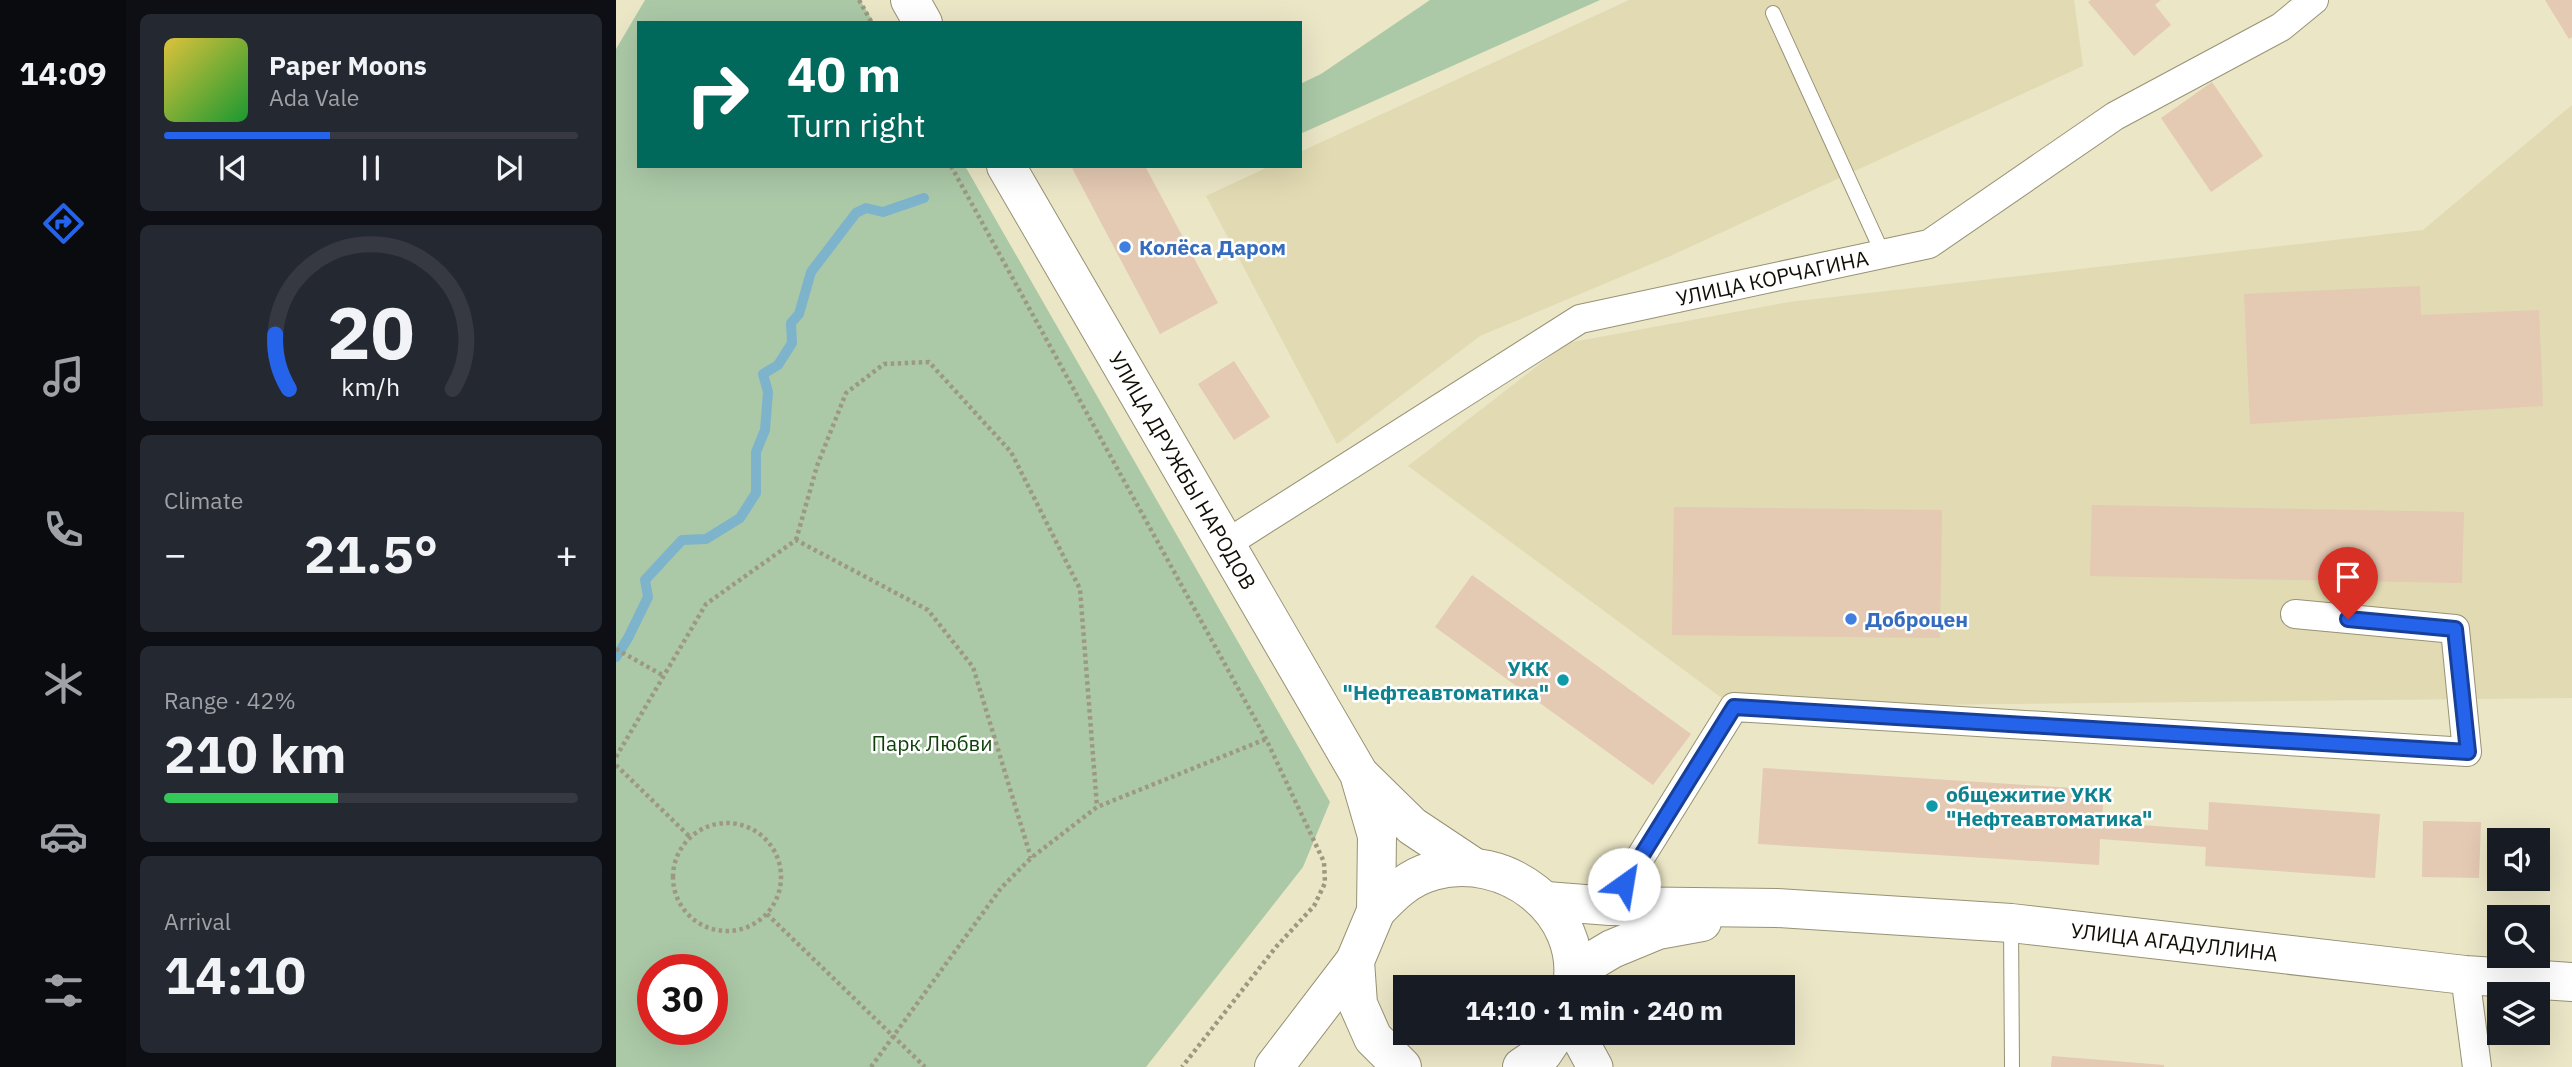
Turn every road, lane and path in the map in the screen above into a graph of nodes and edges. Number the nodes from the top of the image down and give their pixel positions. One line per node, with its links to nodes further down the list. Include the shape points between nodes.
1 (859, 0): 5 (path)
2 (910, 0): 6 (main road)
3 (2314, 0): 9 (street, УЛИЦА КОРЧАГИНА, via 2281,27 2115,116 1929,244)
4 (1773, 13): 9 (lane)
5 (871, 21)
6 (922, 21)
7 (952, 168): 15 (path)
8 (1007, 168): 11 (main road, УЛИЦА ДРУЖБЫ НАРОДОВ)
9 (1883, 254): 11 (street, УЛИЦА КОРЧАГИНА, via 1580,319)
10 (796, 540): 14 (path, via 706,604); 19 (path, via 817,466 846,393 884,364 929,362 1011,452 1080,589); 21 (path, via 928,610 973,667)
11 (1226, 544): 18 (main road, УЛИЦА ДРУЖБЫ НАРОДОВ)
12 (2295, 614): 24 (street, via 2455,629 2468,752 1734,707)
13 (616, 649): 14 (path)
14 (664, 676): 16 (path)
15 (1266, 739): 19 (path); 39 (path, via 1324,862 1325,883 1314,906)
16 (616, 757)
17 (616, 765): 20 (path)
18 (1359, 774): 22 (main road, via 1412,826); 26 (main road, via 1377,836)
19 (1097, 807): 21 (path)
20 (690, 837): 27 (path, via 717,824 736,824 754,830 768,842 782,877); 27 (path, via 678,852 673,879 681,906 693,920 715,931 734,931 752,926)
21 (1031, 858): 34 (path, via 1001,888)
22 (1472, 866): 23 (main road, via 1518,880); 26 (main road, via 1432,871 1400,887)
23 (1546, 901): 24 (main road); 30 (main road, via 1568,937)
24 (1610, 906): 25 (main road)
25 (1777, 908): 28 (main road, УЛИЦА АГАДУЛЛИНА); 31 (main road, via 1658,930 1612,949)
26 (1376, 911): 29 (main road)
27 (767, 914): 34 (path)
28 (2011, 923): 32 (main road, УЛИЦА АГАДУЛЛИНА); 44 (lane)
29 (1355, 961): 40 (main road); 41 (main road, via 1358,1004 1373,1038)
30 (1573, 975)
31 (1578, 975)
32 (2465, 975): 33 (main road, УЛИЦА АГАДУЛЛИНА); 45 (street)
33 (2572, 982)
34 (894, 1035): 37 (path); 38 (path)
35 (1548, 1045): 42 (main road)
36 (1583, 1045): 43 (street)
37 (871, 1067)
38 (925, 1067)
39 (1182, 1067)
40 (1274, 1067)
41 (1402, 1067)
42 (1522, 1067)
43 (1595, 1067)
44 (2012, 1067)
45 (2477, 1067)

